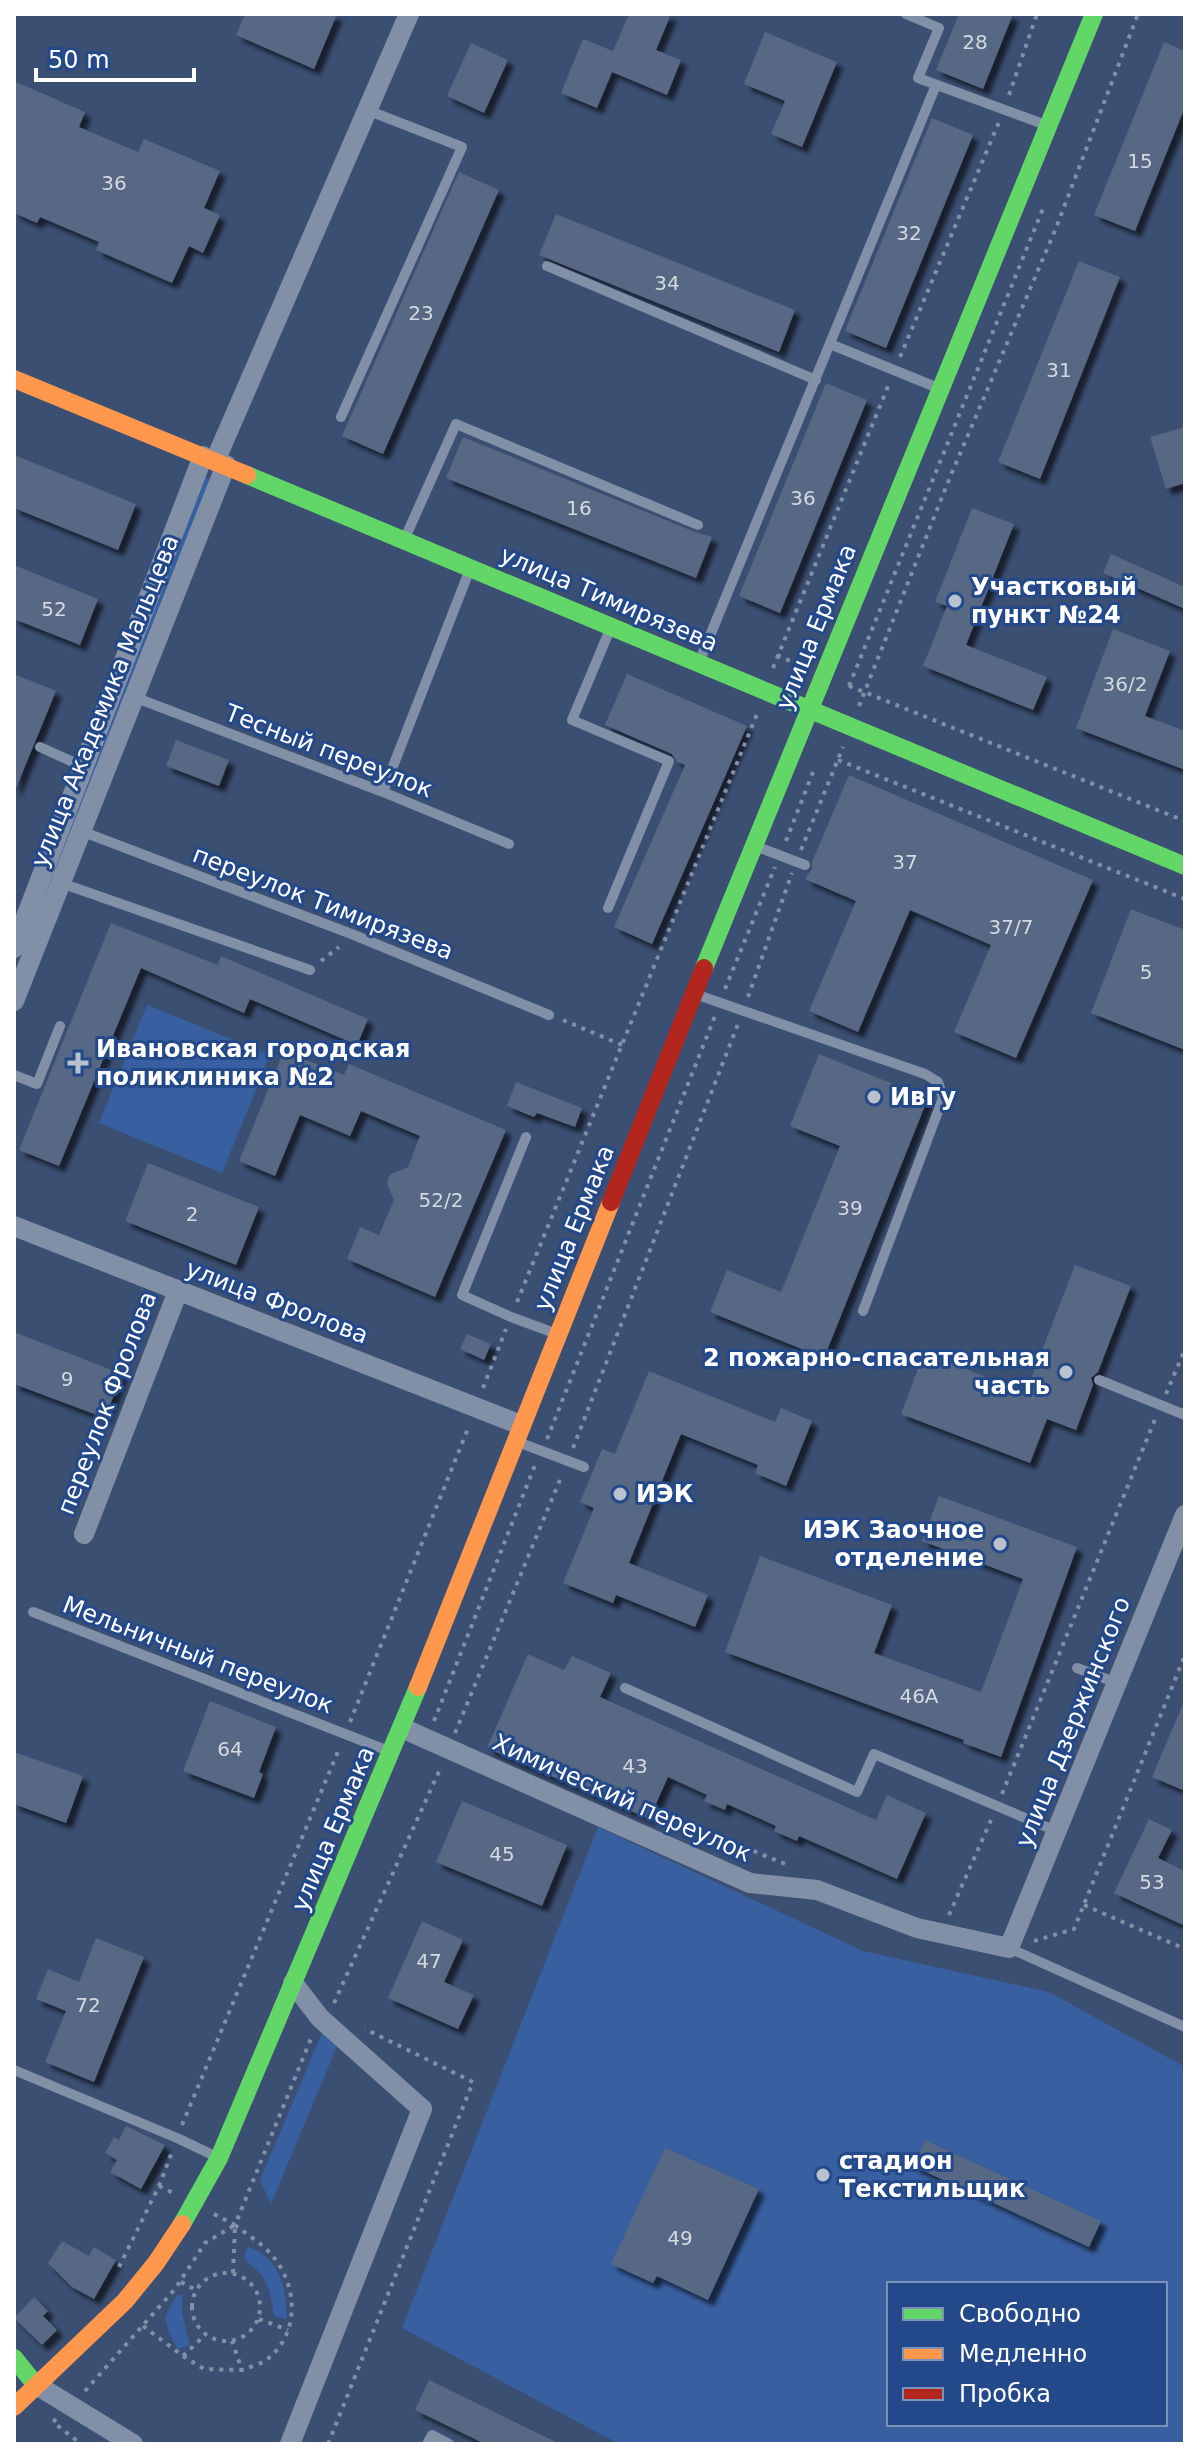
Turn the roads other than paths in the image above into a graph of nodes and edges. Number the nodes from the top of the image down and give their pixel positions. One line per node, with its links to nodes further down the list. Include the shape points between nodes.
1 (409, 14): 5 (street, улица Академика Мальцева)
2 (906, 14): 4 (lane, via 939,28 918,78)
3 (1094, 14): 6 (main road, улица Ермака)
4 (936, 85): 6 (lane); 8 (lane)
5 (367, 110): 12 (lane, via 462,147); 13 (street, улица Академика Мальцева)
6 (1048, 126): 11 (main road, улица Ермака)
7 (547, 266): 10 (lane)
8 (830, 344): 10 (lane); 11 (lane)
9 (14, 379): 13 (main road, улица Тимирязева)
10 (816, 380): 18 (lane)
11 (940, 389): 20 (main road, улица Ермака)
12 (341, 417)
13 (215, 461): 15 (main road, улица Тимирязева); 19 (street, улица Академика Мальцева); 22 (street)
14 (698, 525): 15 (lane, via 456,424)
15 (404, 540): 16 (main road, улица Тимирязева)
16 (470, 567): 17 (main road, улица Тимирязева); 23 (lane)
17 (612, 625): 18 (main road, улица Тимирязева); 30 (lane, via 572,720 669,761)
18 (700, 662): 20 (main road, улица Тимирязева)
19 (134, 697): 23 (lane, Тесный переулок); 24 (street, улица Академика Мальцева)
20 (808, 710): 26 (main road, улица Ермака); 28 (main road, улица Тимирязева)
21 (40, 747): 22 (lane)
22 (84, 767): 29 (street)
23 (383, 792): 25 (lane, Тесный переулок)
24 (81, 831): 29 (street, улица Академика Мальцева); 35 (lane, переулок Тимирязева)
25 (509, 844)
26 (753, 845): 27 (lane); 33 (main road, улица Ермака)
27 (805, 865)
28 (1185, 866)
29 (51, 879): 31 (street); 32 (lane); 34 (street, улица Академика Мальцева)
30 (608, 908)
31 (14, 948)
32 (310, 970)
33 (694, 993): 41 (lane, via 938,1082 943,1098); 42 (main road, улица Ермака)
34 (14, 1001)
35 (549, 1015)
36 (60, 1026): 37 (lane, via 37,1084)
37 (14, 1075)
38 (526, 1137): 42 (lane, via 462,1295)
39 (14, 1226): 40 (street, улица Фролова)
40 (178, 1291): 45 (street, улица Фролова, via 475,1407); 48 (street, переулок Фролова)
41 (863, 1311)
42 (557, 1334): 45 (main road, улица Ермака)
43 (1099, 1380): 44 (lane)
44 (1185, 1415)
45 (518, 1433): 46 (lane); 53 (main road, улица Ермака)
46 (584, 1467)
47 (1185, 1515): 51 (street, улица Дзержинского)
48 (84, 1534)
49 (33, 1612): 54 (lane, Мельничный переулок)
50 (1077, 1668): 51 (lane)
51 (1117, 1683): 55 (street, улица Дзержинского)
52 (625, 1688): 55 (lane, via 857,1792 874,1754)
53 (402, 1728): 54 (main road, улица Ермака); 56 (street, Химический переулок, via 750,1883 817,1890 917,1928)
54 (392, 1753): 57 (main road, улица Ермака)
55 (1056, 1831): 56 (street, улица Дзержинского)
56 (1009, 1948): 58 (lane, Химический переулок)
57 (293, 1983): 60 (main road, улица Ермака); 65 (street, via 320,2018 422,2109)
58 (1185, 2027)
59 (14, 2070): 60 (lane)
60 (219, 2158): 62 (main road, улица Ермака, via 195,2204 137,2287)
61 (14, 2358): 62 (main road)
62 (35, 2384): 63 (main road, улица Ермака); 64 (street)
63 (14, 2407)
64 (133, 2444)
65 (290, 2444)
66 (427, 2444): 67 (lane, via 432,2435)
67 (449, 2444)

